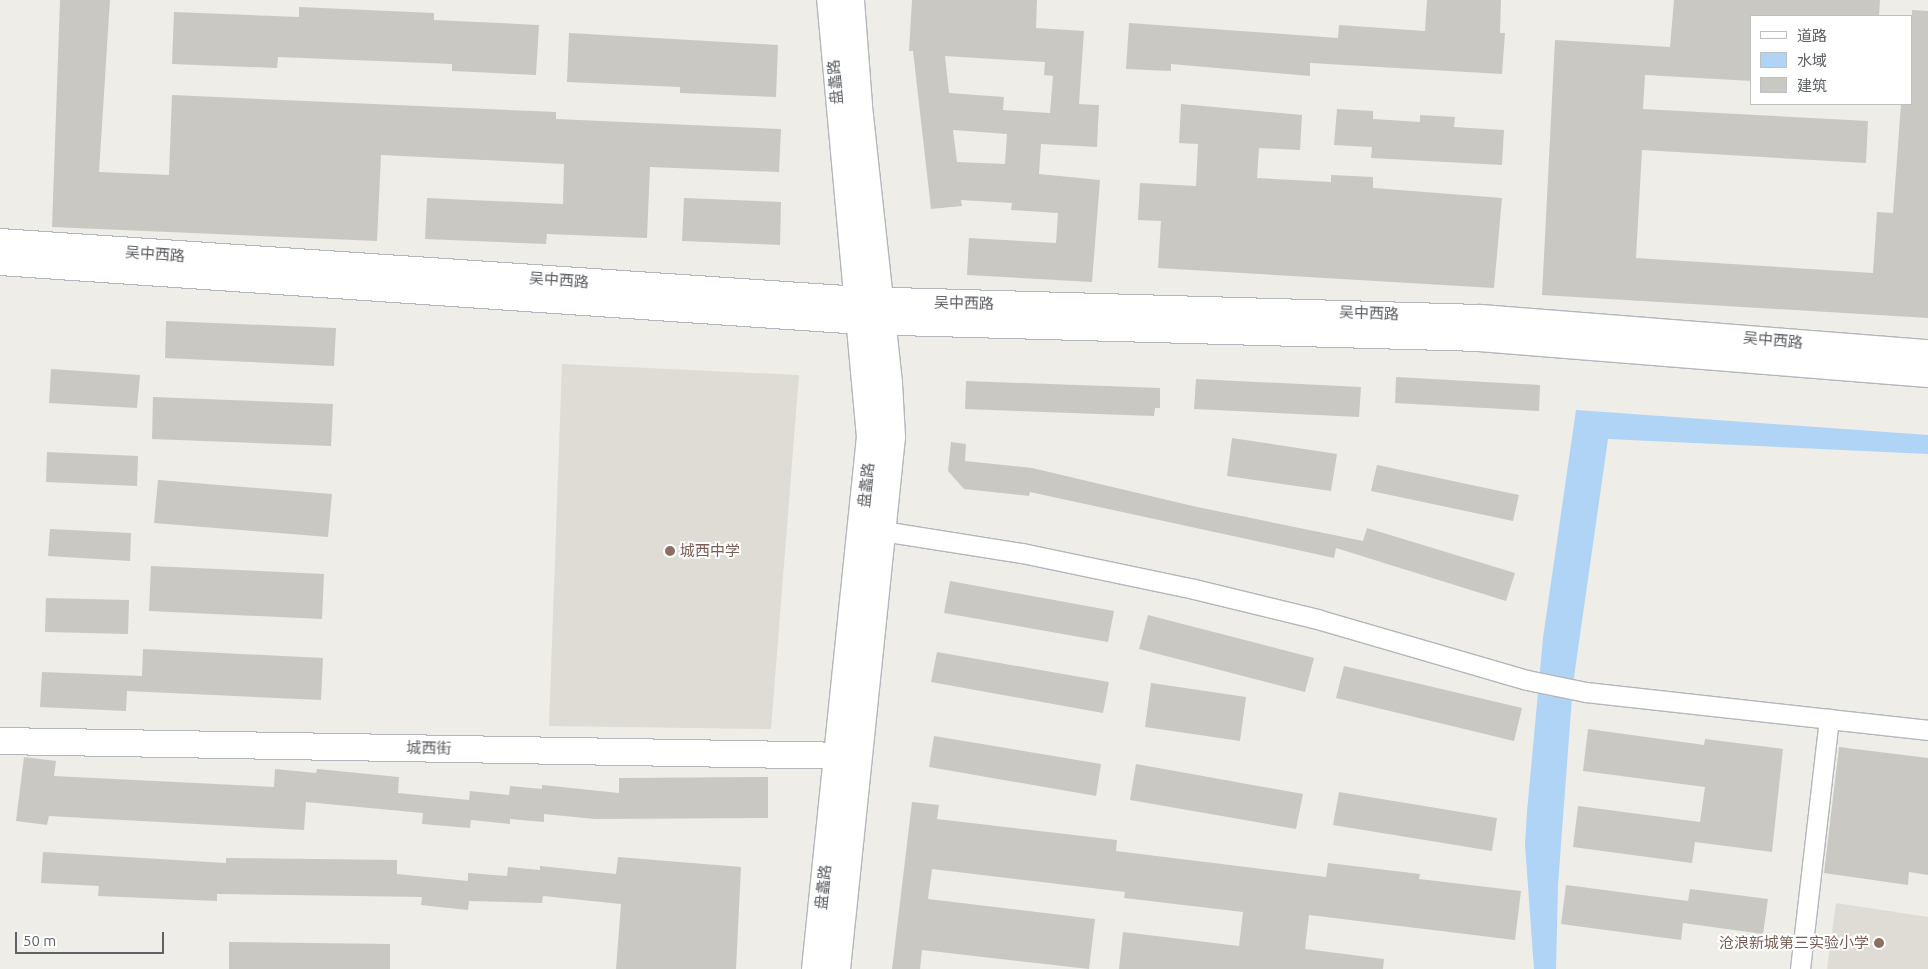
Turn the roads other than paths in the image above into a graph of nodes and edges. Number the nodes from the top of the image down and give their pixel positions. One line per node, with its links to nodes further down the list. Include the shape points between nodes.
1 (830, 0): 5 (main road, 盘蠡路, via 838,107)
2 (852, 0): 5 (main road, 盘蠡路)
3 (0, 242): 5 (main road, 吴中西路)
4 (0, 262): 5 (main road, 吴中西路)
5 (871, 311): 6 (main road, 吴中西路, via 1481,318); 7 (main road, 吴中西路, via 1480,338); 8 (main road, 盘蠡路)
6 (1928, 353)
7 (1928, 374)
8 (872, 530): 9 (street, via 1022,553 1194,589 1318,619 1527,680 1586,692); 12 (main road, 盘蠡路)
9 (1829, 720): 10 (street); 15 (street)
10 (1928, 730)
11 (0, 741): 12 (main road, 城西街)
12 (847, 756): 13 (main road, 盘蠡路); 14 (main road, 盘蠡路)
13 (815, 969)
14 (837, 969)
15 (1800, 969)

